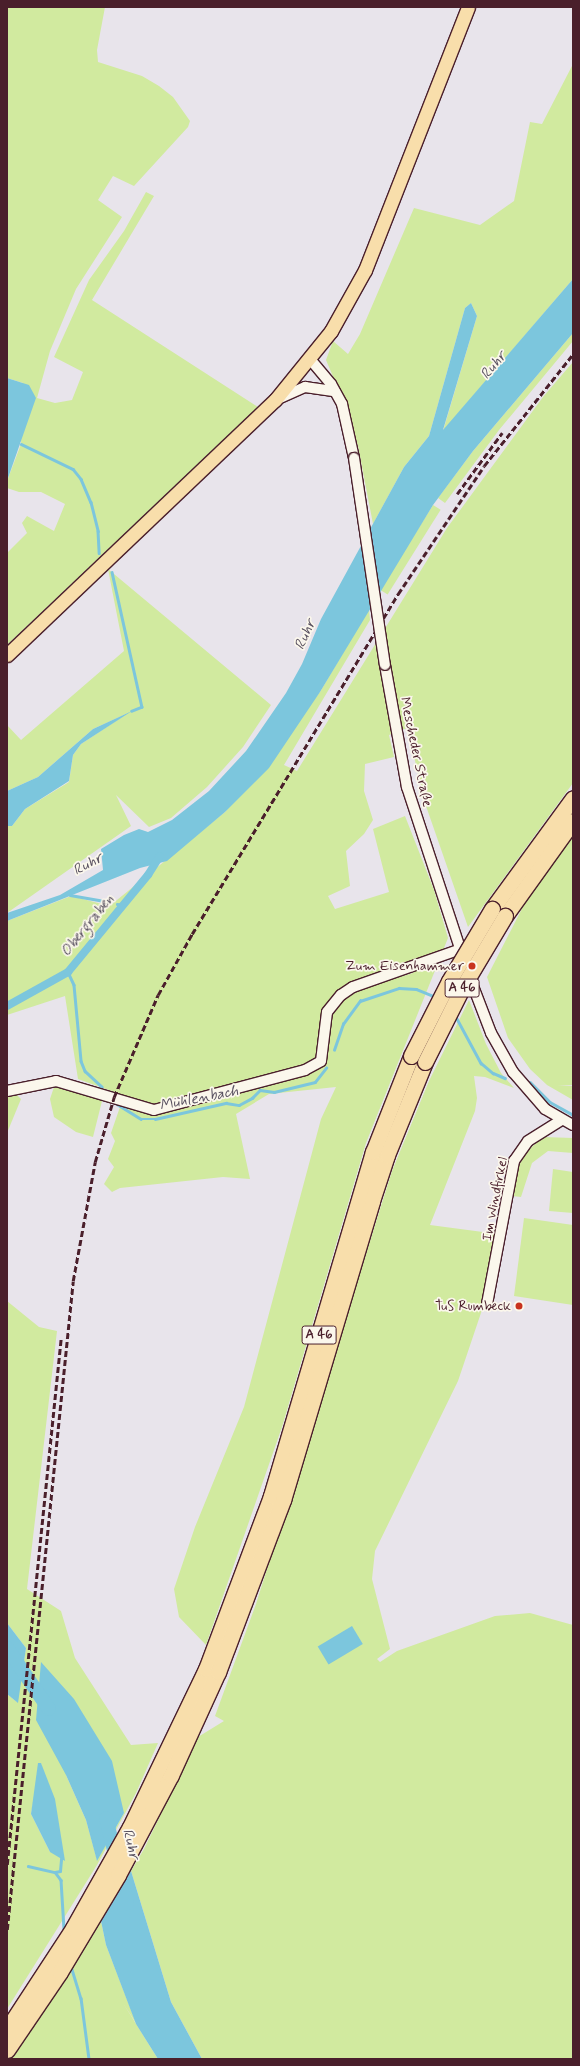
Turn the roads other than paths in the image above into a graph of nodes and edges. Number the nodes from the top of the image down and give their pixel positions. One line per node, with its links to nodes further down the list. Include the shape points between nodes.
1 (468, 7): 2 (main road, via 365,270 341,315)
2 (310, 359): 3 (street, Mescheder Straße); 4 (main road)
3 (335, 391): 4 (street, via 305,387); 8 (street, Mescheder Straße, bridge, via 346,417 354,458 385,665 407,787)
4 (275, 400): 5 (main road)
5 (7, 655)
6 (573, 798): 13 (highway, A 46, bridge, via 492,909 449,981 411,1056 373,1152)
7 (573, 821): 13 (highway, A 46, bridge, via 505,916 462,988 425,1062 387,1155 295,1462)
8 (461, 949): 9 (street, via 353,987 341,995 327,1012 320,1061 305,1070 154,1110 56,1081); 10 (street, Mescheder Straße, via 484,1018 504,1059 531,1095)
9 (7, 1091)
10 (561, 1120): 11 (street, Mescheder Straße); 12 (street, Im Windfirkel, via 528,1141 514,1161)
11 (573, 1125)
12 (487, 1304)
13 (234, 1617): 14 (highway, A 46, via 130,1827 73,1928); 15 (highway, A 46, via 195,1724 142,1831 90,1924)
14 (7, 2029)
15 (7, 2050)

